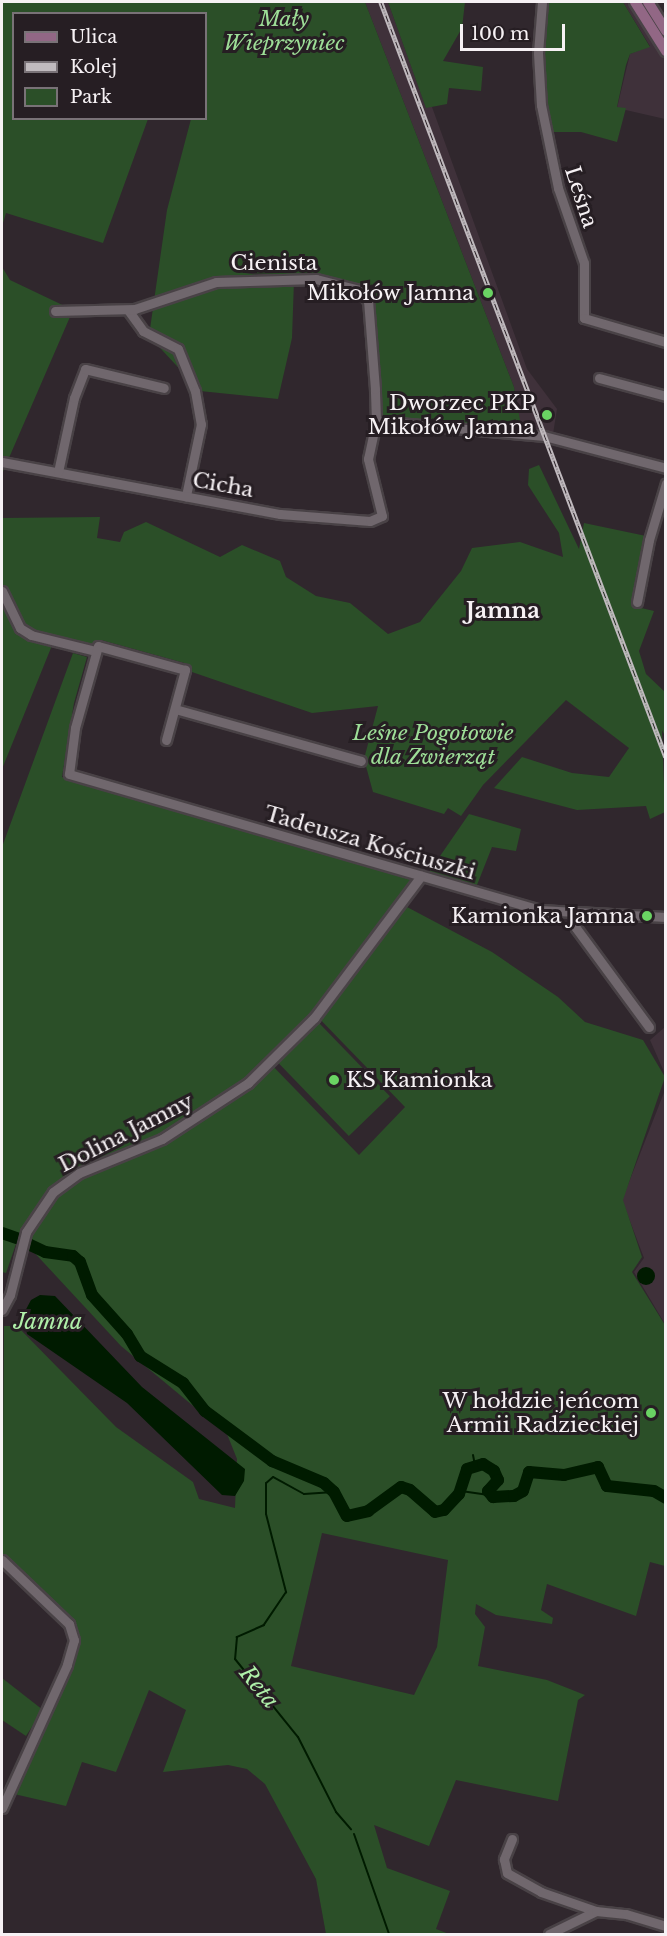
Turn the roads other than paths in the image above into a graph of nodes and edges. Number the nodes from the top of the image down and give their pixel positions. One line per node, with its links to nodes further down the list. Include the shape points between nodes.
1 (542, 2): 8 (street, Leśna, via 538,53 541,105 558,188 584,263 584,318)
2 (635, 2): 5 (main road)
3 (648, 2): 4 (main road)
4 (666, 31)
5 (666, 51)
6 (128, 310): 7 (street, Cienista); 12 (street, Cienista, via 216,282 316,279 360,290 368,301); 17 (street, via 143,331 178,349 195,391 201,424)
7 (55, 311)
8 (666, 342)
9 (599, 378): 11 (street)
10 (164, 388): 15 (street, via 85,369 74,398)
11 (666, 396)
12 (376, 421): 14 (street, via 544,436); 18 (street, Cienista, via 368,459)
13 (2, 462): 15 (street, Cicha)
14 (666, 468)
15 (58, 472): 17 (street, Cicha)
16 (666, 483): 20 (street, via 649,540)
17 (186, 496): 18 (street, Cicha, via 280,514 370,521)
18 (382, 516)
19 (2, 591): 21 (street, via 20,628 31,635)
20 (637, 602)
21 (95, 651): 22 (street, via 101,644 185,670); 25 (street, Tadeusza Kościuszki, via 75,728 69,774)
22 (175, 709): 23 (street); 24 (street)
23 (166, 740)
24 (361, 761)
25 (421, 876): 26 (street, Tadeusza Kościuszki, via 524,906); 29 (street, Dolina Jamny, via 314,1018 248,1083 162,1139 78,1173 53,1192 26,1232 10,1295)
26 (573, 913): 27 (street, Tadeusza Kościuszki); 28 (street, via 576,928)
27 (666, 917)
28 (649, 1027)
29 (2, 1310)
30 (2, 1560): 31 (street, via 69,1624 74,1640 63,1674)
31 (2, 1808)
32 (512, 1839): 33 (street, via 504,1859 507,1873 541,1892)
33 (596, 1911): 34 (street, via 627,1914); 35 (street)
34 (666, 1926)
35 (549, 1935)

